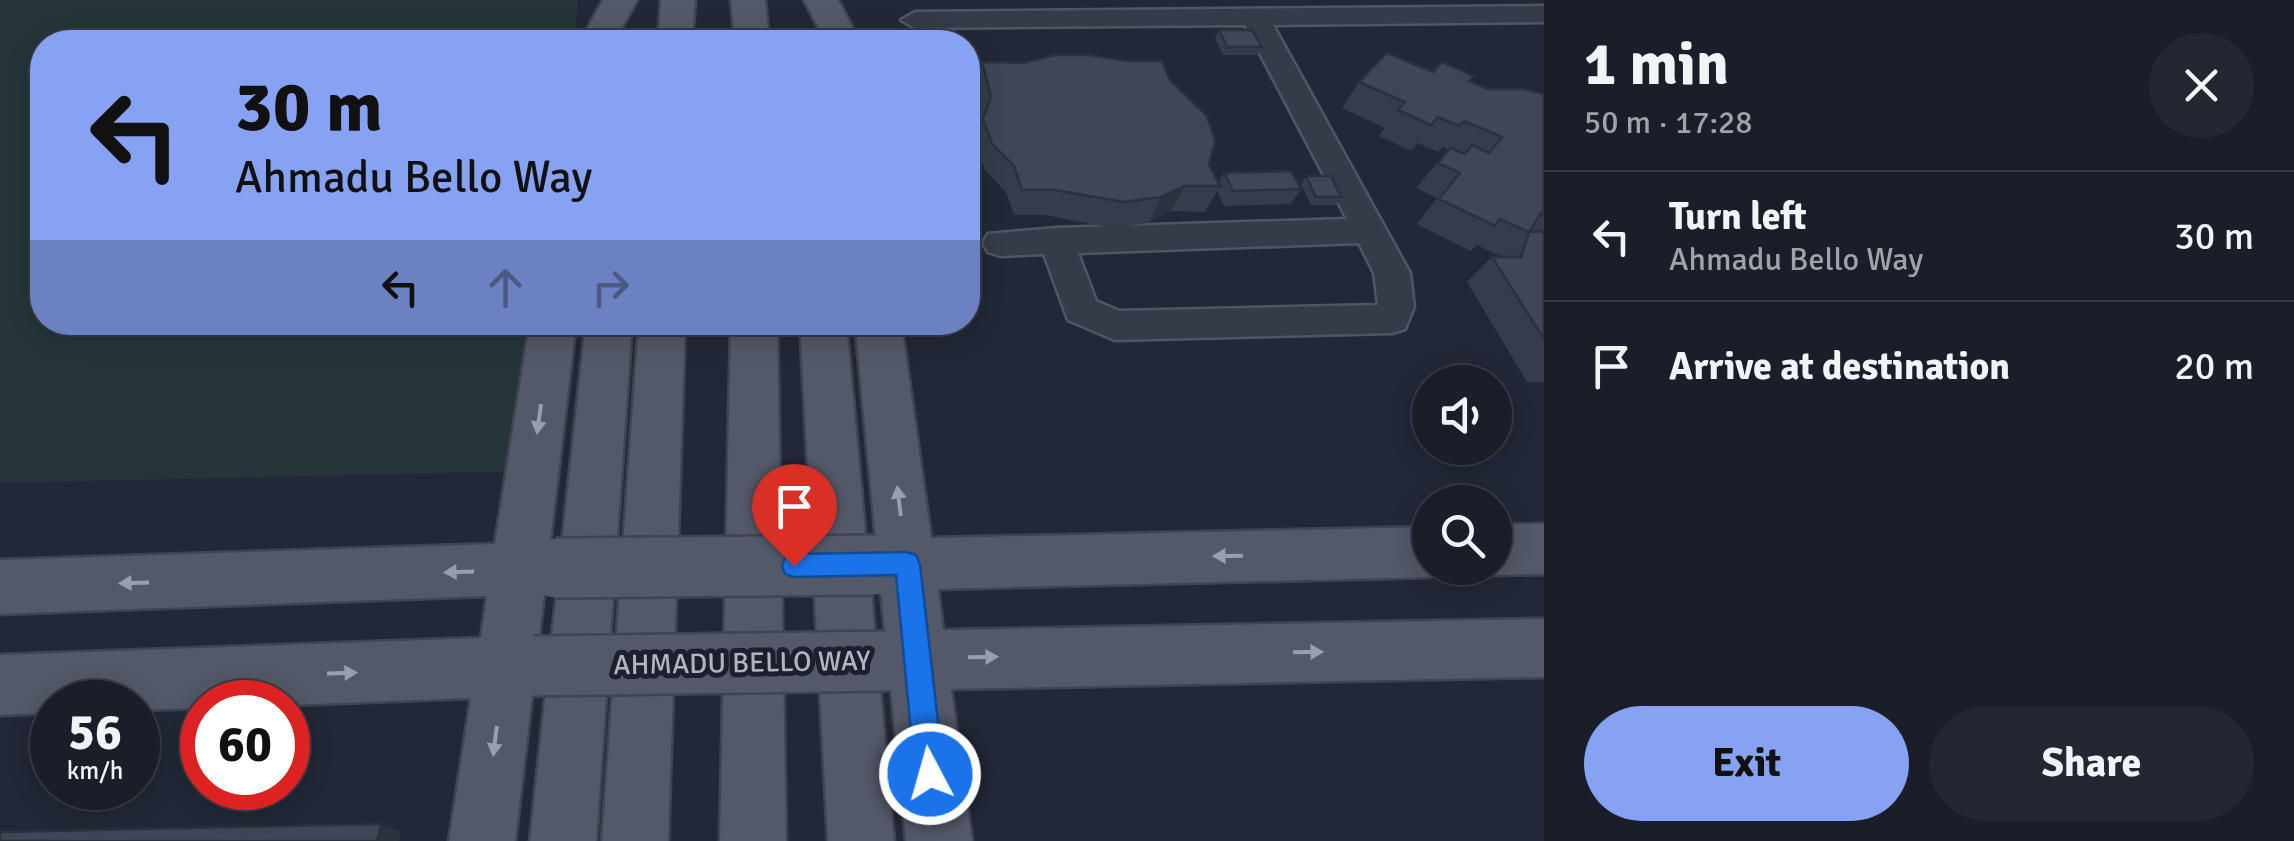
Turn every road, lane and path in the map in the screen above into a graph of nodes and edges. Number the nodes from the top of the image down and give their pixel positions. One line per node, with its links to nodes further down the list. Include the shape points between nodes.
1 (620, 0): 9 (main road)
2 (632, 0): 10 (main road)
3 (678, 0): 11 (main road)
4 (748, 0): 12 (main road)
5 (807, 9): 13 (main road)
6 (1544, 14): 7 (street)
7 (1255, 17): 8 (street); 14 (street)
8 (915, 20)
9 (604, 30)
10 (628, 30)
11 (677, 30)
12 (751, 30)
13 (830, 30)
14 (1370, 230): 15 (street); 15 (street, via 1397,283 1392,319 1115,326 1081,310)
15 (1056, 240): 16 (street)
16 (1000, 242)
17 (552, 335): 27 (main road, one-way to 27)
18 (608, 335): 34 (main road)
19 (661, 335): 35 (main road)
20 (754, 335): 36 (main road)
21 (824, 335): 37 (main road)
22 (879, 335): 26 (main road, one-way to 22)
23 (1544, 549): 24 (main road)
24 (1512, 550)
25 (1412, 552): 26 (main road, one-way to 26)
26 (890, 564): 27 (main road, bridge); 30 (main road)
27 (537, 569): 28 (main road, one-way to 28); 31 (main road)
28 (0, 588)
29 (1544, 648): 30 (main road, AHMADU BELLO WAY, one-way to 29)
30 (902, 660): 31 (main road, AHMADU BELLO WAY, bridge); 38 (main road)
31 (519, 667): 32 (main road, AHMADU BELLO WAY, one-way to 31); 33 (main road, one-way to 33)
32 (0, 685)
33 (482, 841)
34 (563, 841)
35 (635, 841)
36 (753, 841)
37 (861, 841)
38 (940, 841)

